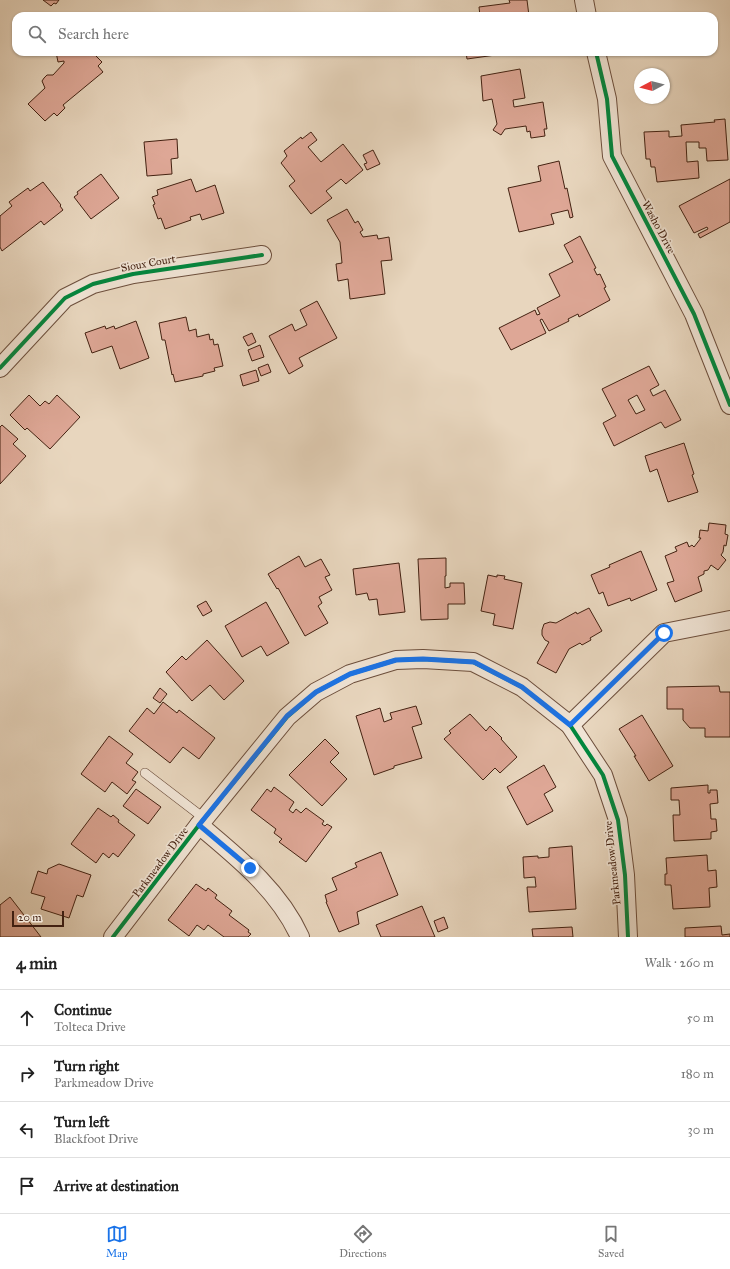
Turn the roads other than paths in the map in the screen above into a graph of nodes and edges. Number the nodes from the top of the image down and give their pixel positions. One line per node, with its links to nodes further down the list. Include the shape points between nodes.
1 (584, 0): 2 (street)
2 (586, 12)
3 (597, 56): 6 (street, Washo Drive, via 607,99 612,156 694,314)
4 (262, 255): 5 (street, Sioux Court, via 133,274 92,284 65,298)
5 (0, 368)
6 (730, 405)
7 (730, 620): 8 (street, via 664,633)
8 (570, 725): 10 (street, Parkmeadow Drive, via 522,687 474,662 396,660 350,674 316,692 287,716); 13 (street, Parkmeadow Drive, via 603,775 618,820)
9 (145, 773): 10 (lane)
10 (202, 822): 11 (street, Parkmeadow Drive); 12 (street, via 250,868 284,909)
11 (113, 937)
12 (300, 937)
13 (628, 937)

